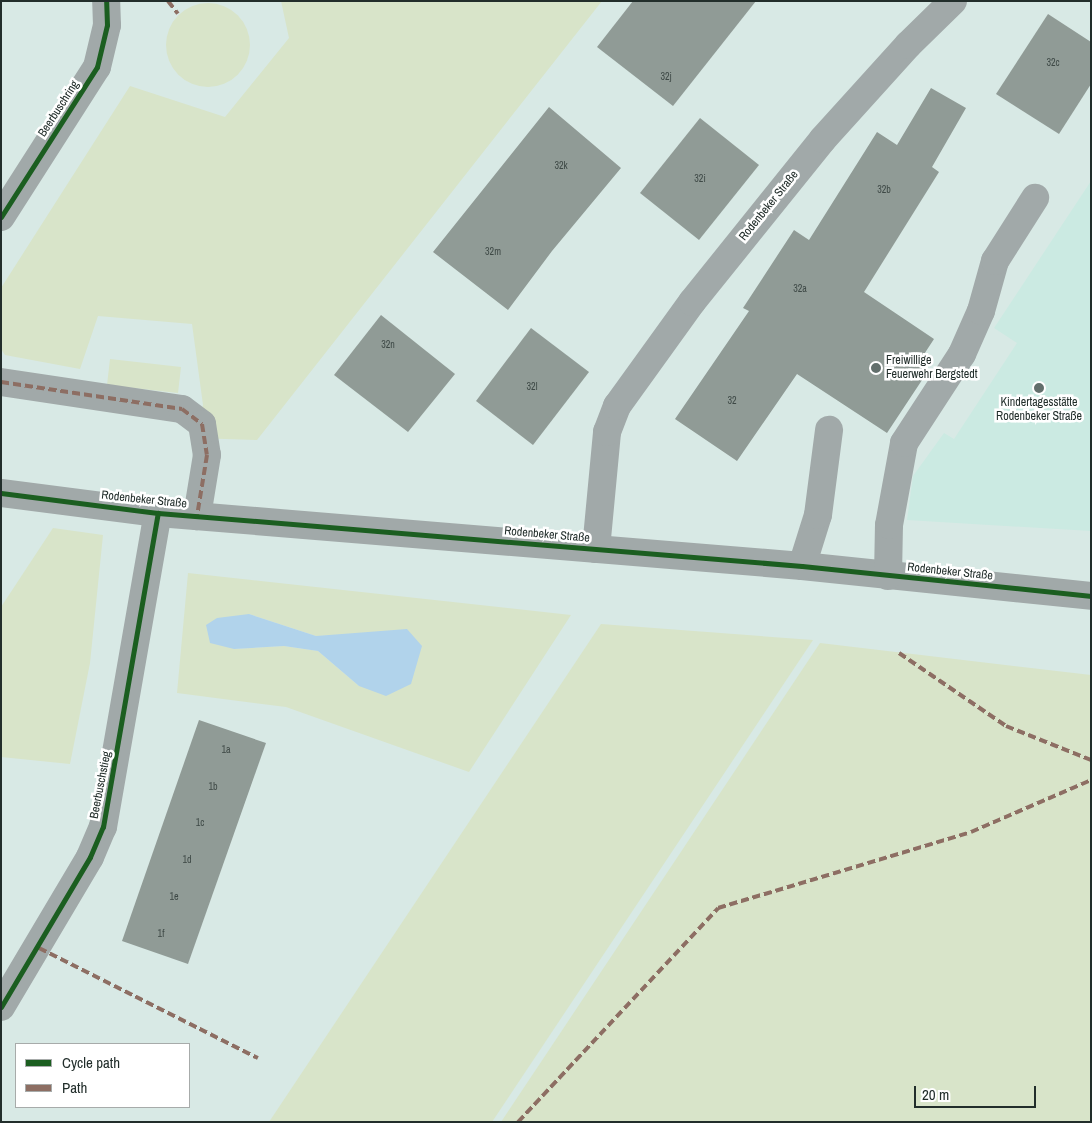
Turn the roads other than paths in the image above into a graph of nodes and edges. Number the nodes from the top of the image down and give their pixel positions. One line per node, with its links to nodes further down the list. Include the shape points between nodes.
1 (106, 1): 4 (street, Beerbuschring, via 107,26 97,66)
2 (953, 1): 10 (street, Rodenbeker Straße, via 908,45 823,139 692,302 617,406 607,432)
3 (1035, 198): 12 (street, via 995,261 981,311 962,354 904,443 889,525)
4 (1, 218)
5 (1, 382): 9 (street, via 182,409 202,424 207,455)
6 (829, 430): 11 (street, via 818,515)
7 (1, 493): 8 (street, Rodenbeker Straße)
8 (158, 513): 9 (street, Rodenbeker Straße); 14 (street, Beerbuschstieg, via 102,827 76,882)
9 (197, 516): 10 (street, Rodenbeker Straße)
10 (596, 549): 11 (street, Rodenbeker Straße)
11 (802, 566): 12 (street, Rodenbeker Straße)
12 (888, 576): 13 (street, Rodenbeker Straße)
13 (1091, 596)
14 (1, 1006)

